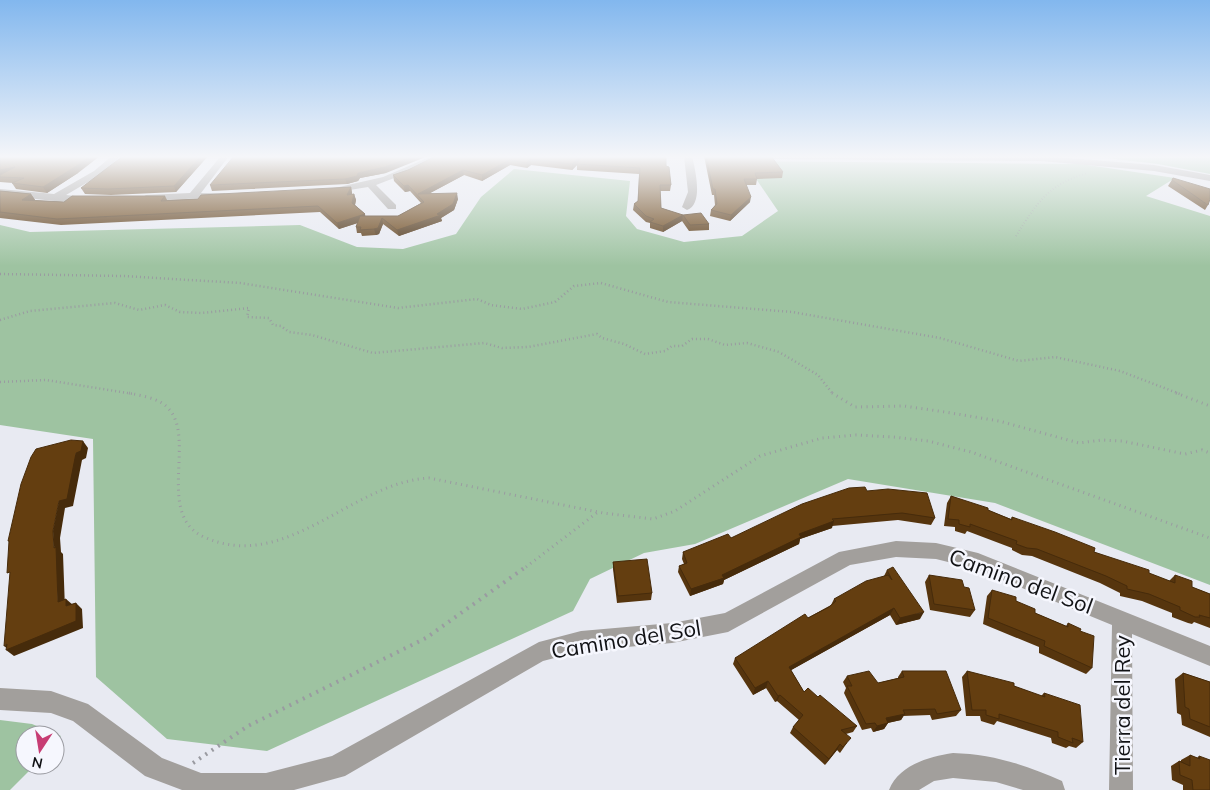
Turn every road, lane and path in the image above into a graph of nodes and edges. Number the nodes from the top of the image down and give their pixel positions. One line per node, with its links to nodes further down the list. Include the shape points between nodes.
1 (8, 193): 9 (street)
2 (62, 193): 9 (street)
3 (196, 193): 8 (street)
4 (379, 193): 12 (street)
5 (694, 193): 13 (street)
6 (1046, 193): 14 (path)
7 (230, 195): 8 (street)
8 (193, 196): 10 (street)
9 (53, 198): 11 (street)
10 (136, 199)
11 (102, 200)
12 (392, 207)
13 (687, 207)
14 (1016, 236)
15 (0, 274): 18 (path, via 133,276 240,283 398,308 477,299 522,309 555,302 574,286 601,283 668,302 792,312 940,338 986,354 1019,361 1055,357 1120,371)
16 (0, 320): 19 (path, via 30,311 115,304 139,310 165,305 180,312 202,314 250,308 247,317 269,318 273,325 289,332 312,335 373,353 484,343 502,348 528,347 597,334 644,354 682,346 692,339 708,339 725,345 747,343 779,352 818,375 829,391 855,407 904,406 999,421 1079,443 1122,441 1185,454 1202,450)
17 (0, 382): 20 (path, via 58,381 140,395 166,406 178,423 177,496 188,524 196,534 214,541 242,545 277,541 411,478 457,483)
18 (1210, 406)
19 (1210, 453)
20 (598, 512): 21 (path, via 653,519 665,516 760,456 800,443 856,434 928,441 971,452); 25 (path, via 426,638 248,726)
21 (1210, 538)
22 (1122, 619): 23 (street, Camino del Sol); 26 (street, Camino del Sol, via 978,561 929,550 877,550 846,558 728,622 672,633 581,641 539,652 336,767 266,785); 29 (street, Tierra del Rey)
23 (1210, 656)
24 (0, 699): 25 (street, Camino del Sol, via 51,702 80,712 154,767)
25 (174, 775): 26 (street, Camino del Sol, via 201,785)
26 (223, 788)
27 (901, 790): 28 (street, via 916,776 932,768 968,765 1016,775)
28 (1053, 790)
29 (1121, 790)

